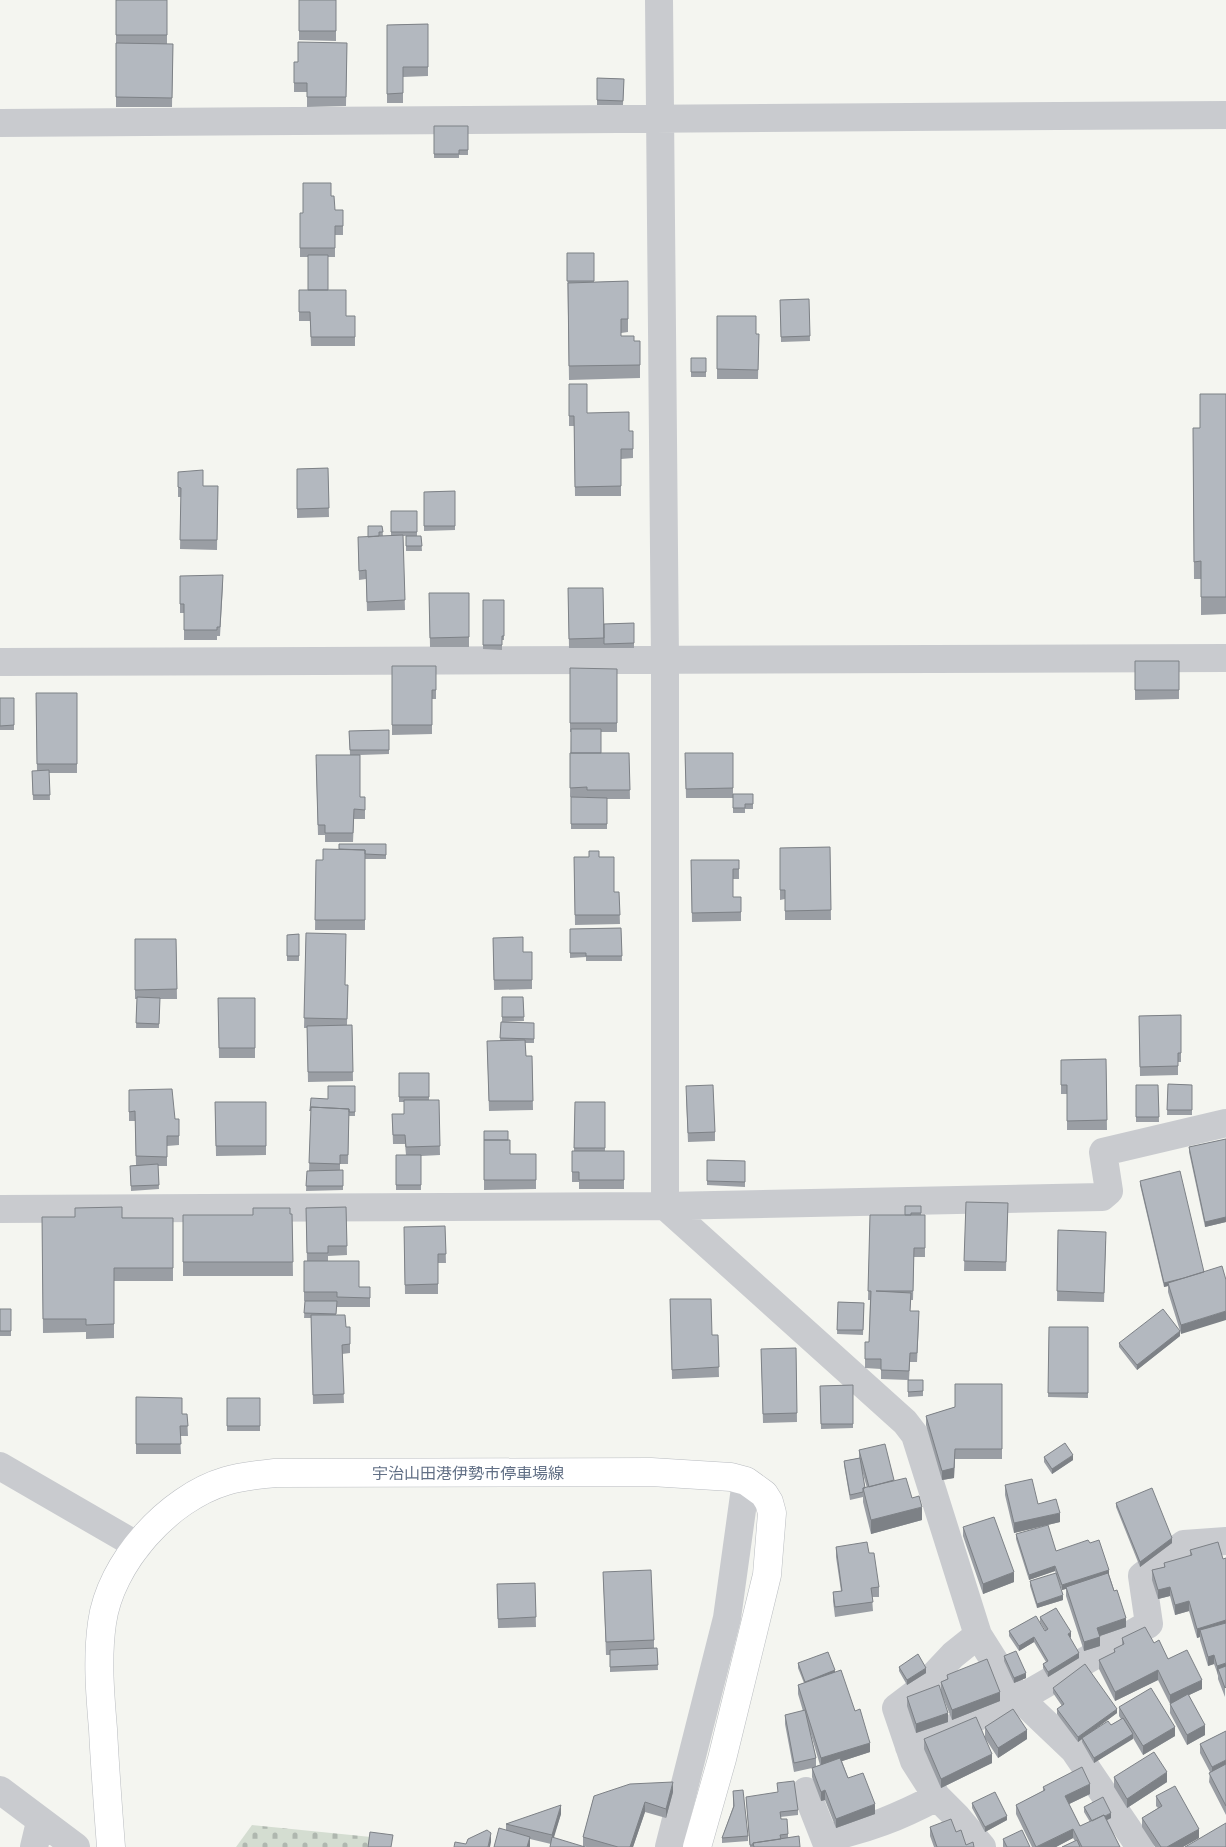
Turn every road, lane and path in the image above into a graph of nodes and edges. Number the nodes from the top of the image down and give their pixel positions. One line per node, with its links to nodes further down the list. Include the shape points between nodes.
1 (659, 0): 3 (street)
2 (1226, 115): 3 (street)
3 (661, 119): 4 (street); 6 (street)
4 (0, 123)
5 (1226, 658): 6 (street)
6 (666, 660): 7 (street); 9 (street)
7 (0, 662)
8 (1226, 1124): 9 (street, via 1103,1152 1109,1191 1102,1197)
9 (665, 1206): 10 (street); 15 (street, via 905,1422 915,1435)
10 (0, 1209)
11 (0, 1466): 14 (street)
12 (746, 1481): 14 (main road, 宇治山田港伊勢市停車場線, via 731,1477 651,1472 285,1473 250,1476 226,1481 171,1510); 25 (street, via 727,1618); 26 (main road, 宇治山田港伊勢市停車場線, via 764,1494 769,1502 772,1527 767,1575)
13 (1226, 1541): 16 (street, via 1184,1544 1142,1576 1149,1624)
14 (138, 1546): 24 (main road, 宇治山田港伊勢市停車場線, via 122,1567 109,1596 101,1629 99,1680)
15 (978, 1635): 16 (street); 17 (street, via 953,1655 921,1690 896,1708)
16 (1019, 1699): 17 (street); 28 (street, via 1074,1750)
17 (909, 1747): 20 (street)
18 (0, 1790): 21 (street)
19 (806, 1791): 22 (street)
20 (937, 1797): 22 (street, via 896,1818); 27 (street)
21 (37, 1834): 23 (street)
22 (826, 1842)
23 (76, 1847)
24 (111, 1847)
25 (668, 1847)
26 (697, 1847)
27 (982, 1847)
28 (1140, 1847)

